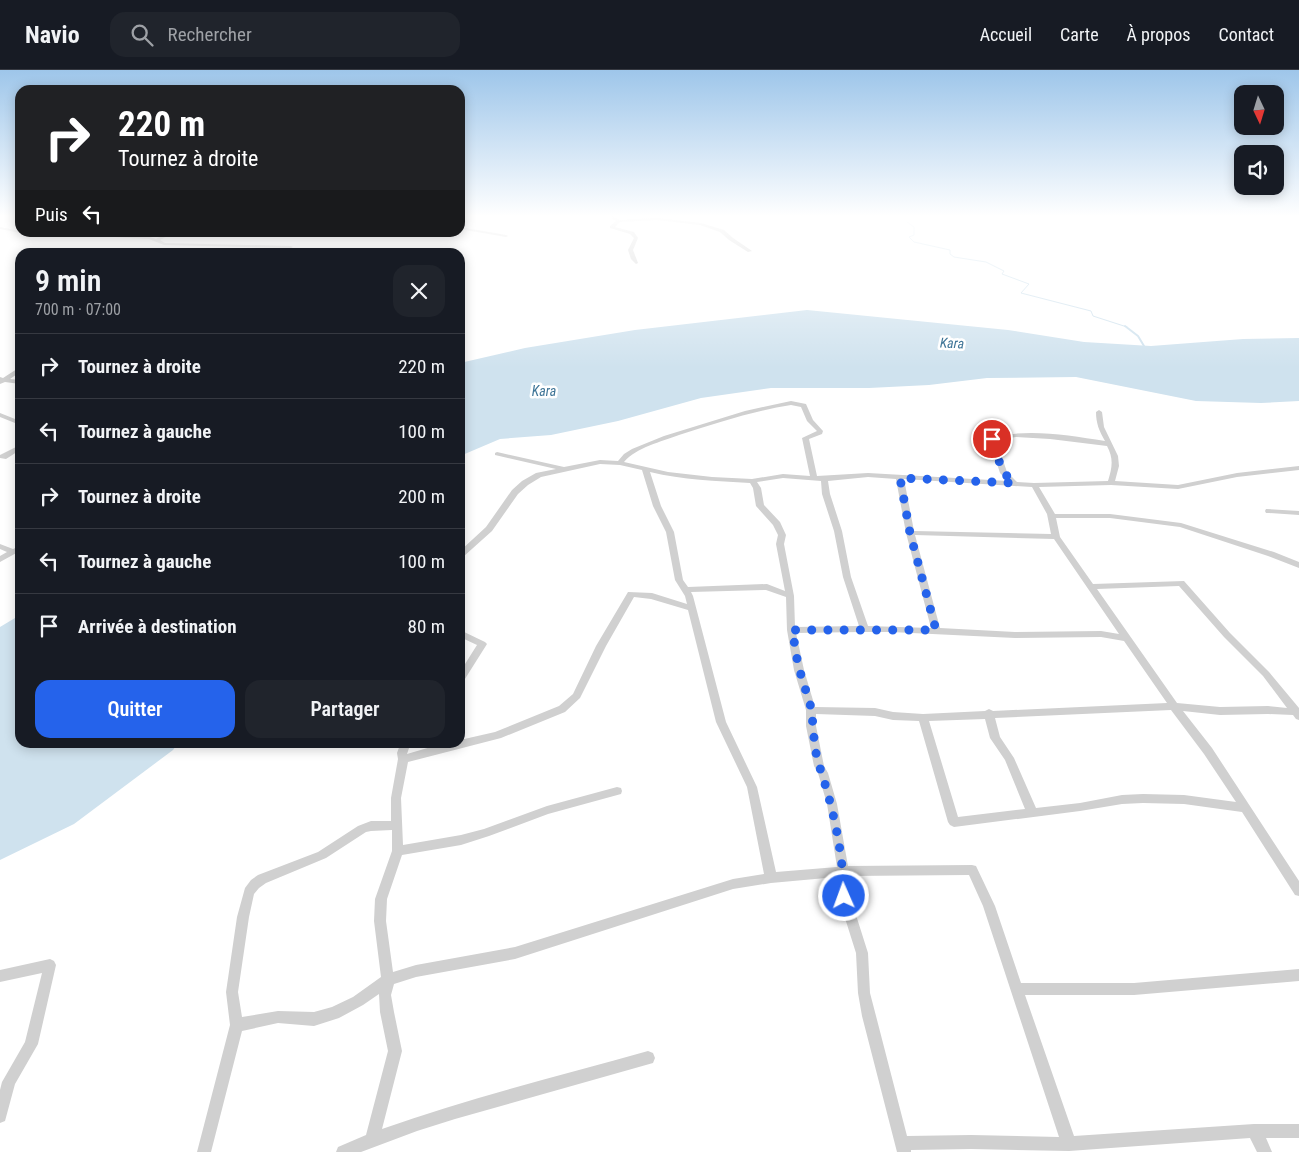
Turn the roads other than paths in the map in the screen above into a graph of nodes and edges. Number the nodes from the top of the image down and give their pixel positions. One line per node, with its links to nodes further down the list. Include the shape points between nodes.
1 (15, 372): 2 (street)
2 (1, 380): 3 (street)
3 (15, 381)
4 (1099, 412): 7 (street, via 1098,424)
5 (0, 415): 6 (street)
6 (15, 421)
7 (1110, 444): 19 (street, via 1046,437 992,439 1004,473); 20 (street, via 1116,466)
8 (15, 450): 10 (street)
9 (497, 454): 12 (street)
10 (2, 457)
11 (620, 463): 12 (street, via 600,462); 14 (street); 15 (street, via 623,457 652,443 761,408 794,402 802,403 807,416 820,431 820,434 805,438)
12 (564, 468): 30 (street, via 538,475 525,483 489,529)
13 (1299, 468): 20 (street, via 1237,475 1178,487)
14 (646, 470): 18 (street, via 687,477); 34 (street, via 657,506 670,532)
15 (814, 478): 17 (street); 18 (street, via 783,476)
16 (900, 478): 17 (street, via 868,475); 19 (street); 25 (street)
17 (824, 479): 38 (street, via 847,576)
18 (752, 481): 35 (street, via 757,488 760,506 778,524 782,535 782,556)
19 (1014, 483): 21 (street)
20 (1110, 483): 21 (street)
21 (1034, 485): 24 (street)
22 (1269, 511): 23 (street)
23 (1299, 513)
24 (1052, 516): 26 (street); 32 (street, via 1110,516 1181,525)
25 (910, 533): 26 (street); 39 (street)
26 (1056, 537): 33 (street)
27 (0, 546): 28 (street)
28 (15, 550)
29 (15, 551): 31 (street)
30 (465, 551)
31 (0, 559)
32 (1299, 564)
33 (1091, 587): 41 (street); 46 (street, via 1181,583)
34 (685, 590): 35 (street, via 767,586); 36 (street)
35 (790, 596): 37 (street)
36 (690, 608): 48 (street, via 652,596 631,594 571,702 562,709 497,736); 58 (street, via 707,660 721,722 752,787)
37 (792, 630): 38 (street); 44 (street)
38 (865, 630): 39 (street)
39 (936, 630): 41 (street, via 1015,635 1101,634)
40 (465, 636): 42 (street, via 482,644)
41 (1126, 638): 43 (street)
42 (465, 672)
43 (1174, 706): 45 (street); 46 (street); 53 (street)
44 (811, 710): 47 (street, via 875,712); 57 (street, via 815,747 832,804)
45 (989, 713): 47 (street); 54 (street, via 995,738 1009,758)
46 (1298, 713)
47 (923, 718): 54 (street, via 954,822)
48 (465, 743)
49 (404, 748): 51 (street)
50 (442, 748): 51 (street)
51 (403, 760): 55 (street, via 396,798)
52 (617, 791): 56 (street, via 548,810 477,836)
53 (1247, 808): 54 (street, via 1184,798 1148,798); 59 (street)
54 (1032, 812)
55 (397, 825): 56 (street); 64 (street, via 362,829 322,855 254,884 243,917 232,992)
56 (398, 851): 62 (street, via 381,899 380,920)
57 (844, 871): 58 (street); 63 (street, via 972,870 989,906); 72 (street, via 844,896 862,953 864,993)
58 (771, 878): 62 (street, via 733,884 515,953 416,971)
59 (1299, 891)
60 (1299, 975): 63 (street, via 1134,989)
61 (0, 976): 66 (street, via 50,965 31,1044)
62 (388, 980): 64 (street, via 334,1014 314,1018 278,1017); 70 (street, via 385,995 395,1051)
63 (1018, 989): 71 (street)
64 (237, 1025): 73 (street)
65 (648, 1058): 70 (street, via 466,1109)
66 (4, 1083): 67 (street)
67 (0, 1116)
68 (1254, 1131): 69 (street); 71 (street); 75 (street)
69 (1299, 1131)
70 (372, 1140): 74 (street)
71 (1069, 1144): 72 (street, via 971,1142)
72 (903, 1148)
73 (204, 1152)
74 (343, 1152)
75 (1265, 1152)

